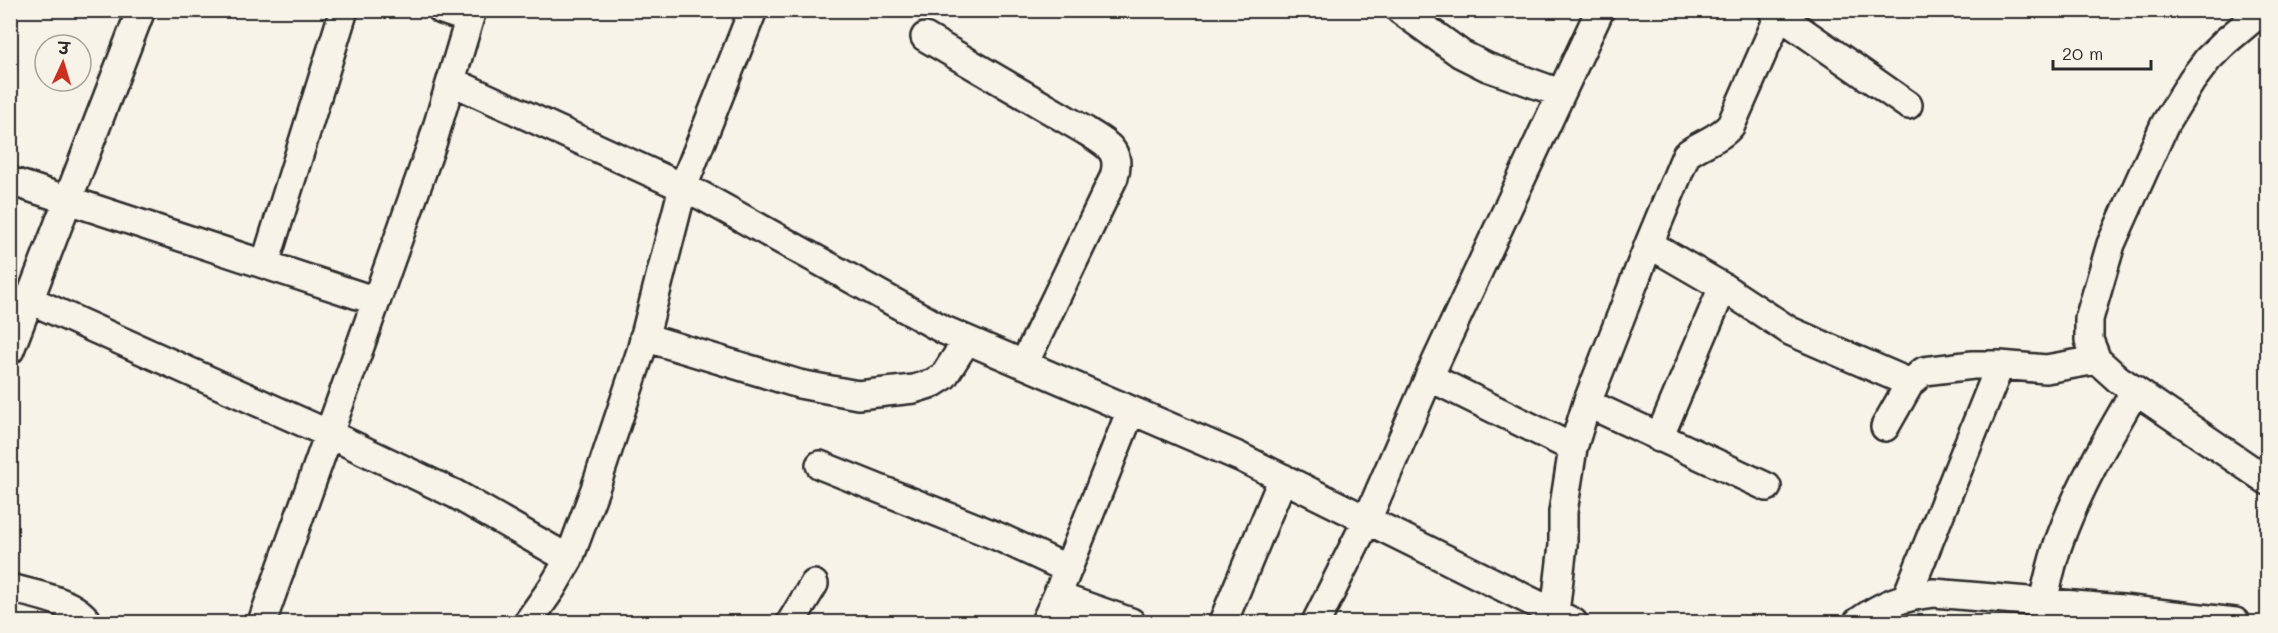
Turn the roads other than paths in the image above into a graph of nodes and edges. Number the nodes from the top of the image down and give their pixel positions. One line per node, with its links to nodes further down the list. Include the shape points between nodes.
1 (141, 10): 16 (street)
2 (344, 10): 18 (street)
3 (442, 10): 8 (street)
4 (753, 10): 15 (street)
5 (1400, 10): 12 (street, via 1461,54)
6 (1600, 10): 12 (street)
7 (2264, 10): 25 (street, via 2208,59 2165,124 2108,254 2089,319 2089,340)
8 (470, 15): 11 (street)
9 (1784, 15): 13 (street); 17 (street, via 1731,125 1724,134 1686,155)
10 (925, 37): 26 (street, via 1086,130 1116,155 1114,177)
11 (451, 81): 15 (street); 21 (street)
12 (1560, 93): 28 (street)
13 (1908, 105)
14 (10, 181): 16 (street)
15 (683, 187): 22 (street); 23 (street)
16 (68, 199): 18 (street); 20 (street)
17 (1649, 244): 19 (street); 31 (street)
18 (265, 264): 21 (street)
19 (1724, 287): 29 (street, via 1790,331); 35 (street)
20 (30, 300): 24 (street); 34 (street)
21 (376, 301): 34 (street)
22 (644, 337): 23 (street, via 799,384 858,395 933,383 944,376); 42 (street)
23 (968, 340): 26 (street)
24 (10, 350)
25 (2097, 360): 27 (street, via 2046,369); 30 (street)
26 (1024, 364): 32 (street)
27 (2000, 365): 29 (street, via 1924,371); 47 (street)
28 (1429, 377): 36 (street); 41 (street)
29 (1910, 383): 33 (street)
30 (2135, 391): 39 (street); 48 (street, via 2076,498 2059,541)
31 (1587, 402): 35 (street); 36 (street)
32 (1131, 410): 38 (street); 43 (street)
33 (1885, 427)
34 (329, 434): 42 (street, via 455,494); 51 (street)
35 (1659, 438): 40 (street)
36 (1573, 448): 49 (street, via 1563,512)
37 (820, 465): 43 (street)
38 (1283, 478): 41 (street); 56 (street)
39 (2268, 481)
40 (1767, 488)
41 (1366, 520): 49 (street); 57 (street)
42 (569, 559): 52 (street)
43 (1068, 569): 46 (street)
44 (814, 584): 53 (street)
45 (10, 588): 50 (street, via 72,608)
46 (1057, 596): 54 (street); 55 (street)
47 (1907, 596): 48 (street, via 1935,593); 58 (street)
48 (2043, 602): 59 (street)
49 (1564, 618)
50 (88, 622)
51 (262, 622)
52 (528, 622)
53 (791, 622)
54 (1045, 622)
55 (1131, 622)
56 (1223, 622)
57 (1316, 622)
58 (1858, 622)
59 (2220, 622)

